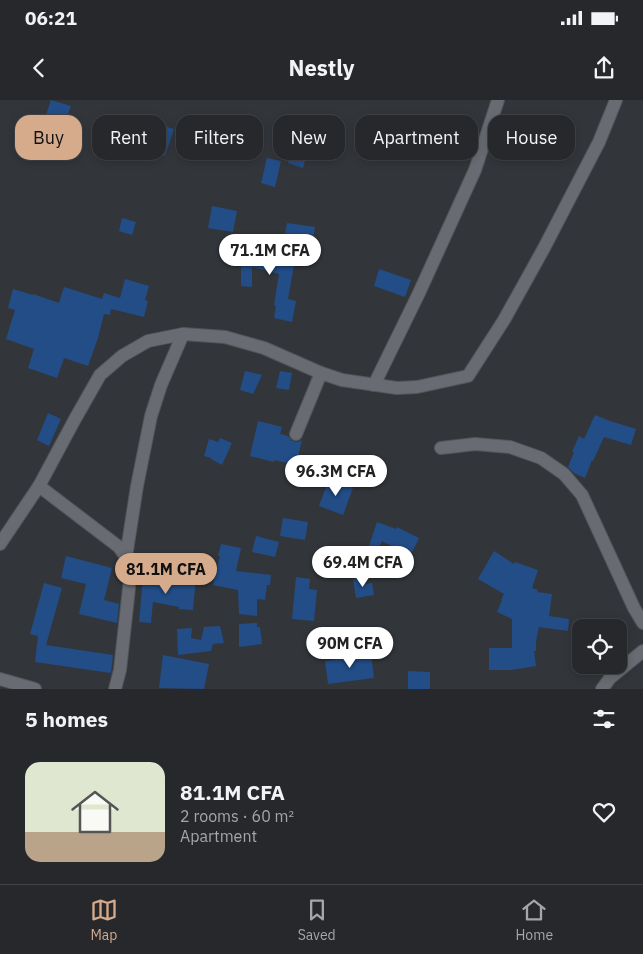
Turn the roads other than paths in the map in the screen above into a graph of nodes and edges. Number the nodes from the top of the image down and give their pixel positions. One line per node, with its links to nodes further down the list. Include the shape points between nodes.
1 (498, 100): 5 (street, via 475,170)
2 (616, 100): 5 (street, via 599,142 544,248 468,376 417,387)
3 (183, 334): 4 (street, via 224,337 264,348); 8 (street, via 148,341 122,356 100,375); 10 (street, via 151,416 136,486)
4 (320, 373): 5 (street); 6 (street)
5 (374, 385)
6 (296, 434)
7 (441, 448): 11 (street, via 476,444 510,447 541,458 564,474 582,494)
8 (39, 486): 9 (street); 10 (street, via 119,547)
9 (0, 544)
10 (126, 557): 15 (street, via 130,588)
11 (643, 623)
12 (643, 650): 16 (street)
13 (0, 679): 14 (street)
14 (35, 689)
15 (115, 689)
16 (602, 689)

